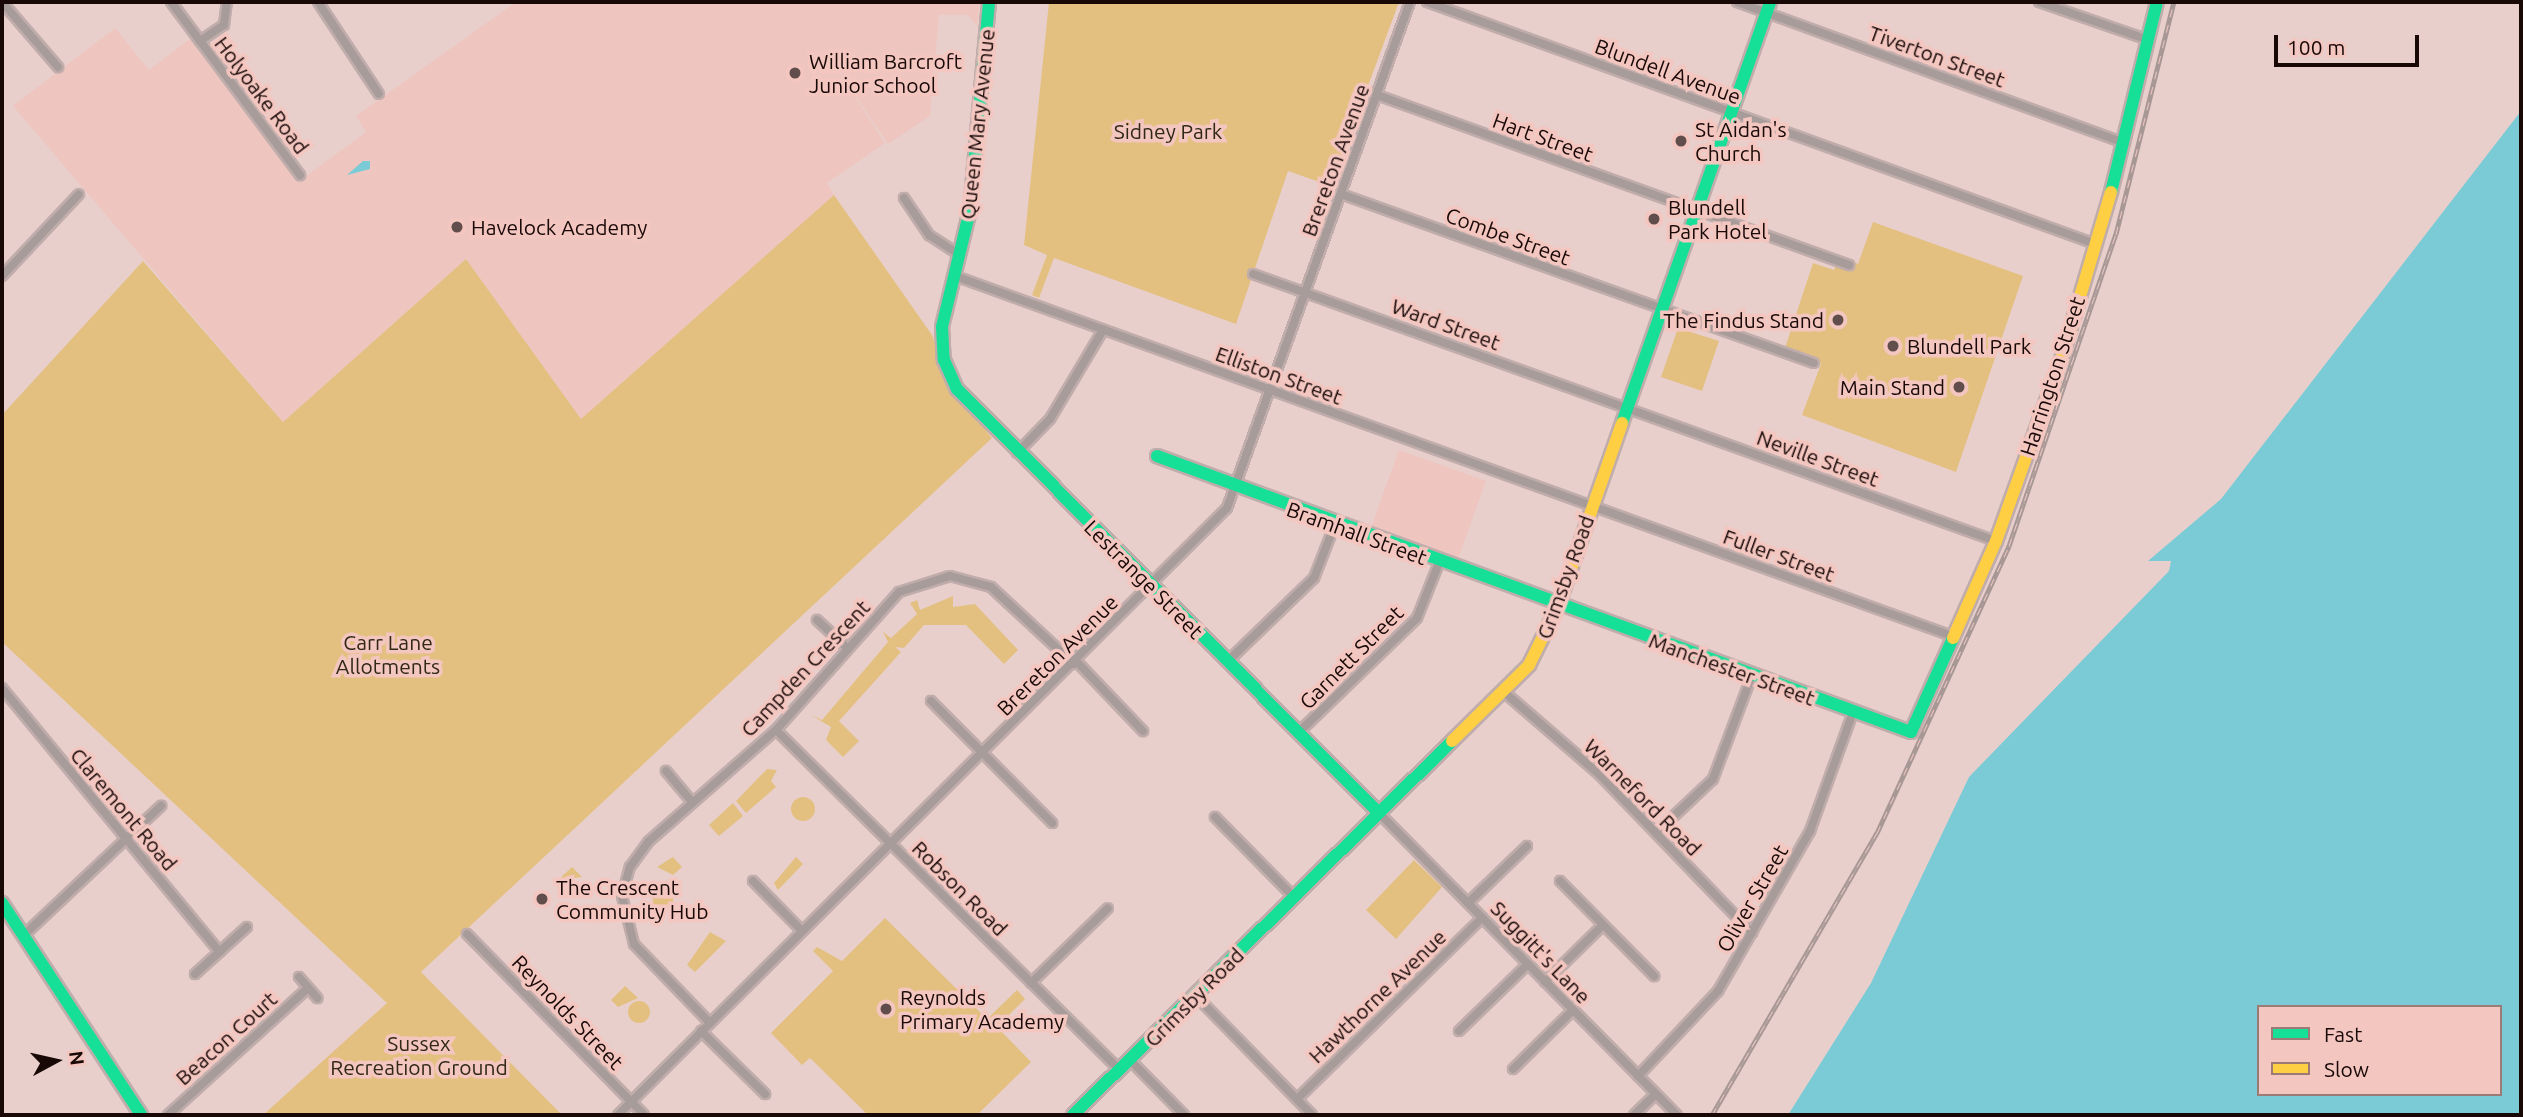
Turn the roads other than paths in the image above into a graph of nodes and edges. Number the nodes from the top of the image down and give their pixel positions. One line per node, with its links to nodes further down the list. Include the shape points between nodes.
1 (2, 2): 14 (street)
2 (170, 2): 13 (street, Holyoake Road)
3 (228, 2): 13 (street, via 224,25)
4 (318, 2): 15 (street)
5 (989, 2): 25 (street, Queen Mary Avenue, via 971,210)
6 (1410, 2): 16 (street, Brereton Avenue)
7 (1427, 2): 17 (street, Blundell Avenue)
8 (1737, 2): 11 (street, Tiverton Street)
9 (2039, 2): 12 (street)
10 (2157, 2): 12 (street, Harrington Street)
11 (1768, 7): 17 (street, Grimsby Road); 18 (street, Tiverton Street)
12 (2149, 40): 18 (street, Harrington Street)
13 (200, 41): 19 (street, Holyoake Road)
14 (58, 67)
15 (379, 94)
16 (1377, 95): 21 (street, Brereton Avenue); 23 (street, Hart Street)
17 (1730, 112): 23 (street, Grimsby Road); 24 (street, Blundell Avenue)
18 (2125, 143): 24 (street, Harrington Street)
19 (300, 175)
20 (79, 194): 28 (street)
21 (1341, 194): 30 (street, Brereton Avenue); 31 (street, Combe Street)
22 (904, 198): 25 (street, via 929,235)
23 (1697, 211): 26 (street, Hart Street); 31 (street, Grimsby Road)
24 (2095, 244): 42 (street, Harrington Street, via 2063,354)
25 (960, 255): 29 (street, Queen Mary Avenue)
26 (1849, 265)
27 (1253, 274): 30 (street, Ward Street)
28 (2, 276)
29 (955, 276): 32 (street, Queen Mary Avenue); 33 (street, Elliston Street)
30 (1307, 293): 35 (street, Brereton Avenue); 36 (street, Ward Street)
31 (1663, 310): 34 (street, Combe Street); 36 (street, Grimsby Road)
32 (942, 327): 37 (street, Lestrange Street, via 944,360 957,388)
33 (1103, 330): 35 (street, Elliston Street); 37 (street, via 1050,419)
34 (1814, 363)
35 (1271, 391): 39 (street, Brereton Avenue); 40 (street, Elliston Street)
36 (1627, 408): 40 (street, Grimsby Road); 42 (street, Neville Street)
37 (1017, 453): 44 (street, Lestrange Street)
38 (1157, 456): 39 (street, Bramhall Street)
39 (1236, 488): 41 (street, Bramhall Street); 44 (street, Brereton Avenue, via 1227,508)
40 (1592, 505): 45 (street, Grimsby Road); 47 (street, Fuller Street)
41 (1335, 524): 43 (street, Bramhall Street); 49 (street, via 1314,578)
42 (1996, 541): 47 (street, Harrington Street)
43 (1439, 563): 45 (street, Bramhall Street); 59 (street, Garnett Street, via 1417,618)
44 (1152, 585): 49 (street, Lestrange Street); 50 (street, Brereton Avenue)
45 (1558, 606): 51 (street, Manchester Street); 53 (street, Grimsby Road, via 1529,664)
46 (817, 620): 48 (street)
47 (1955, 637): 58 (street, Harrington Street, via 1914,728)
48 (847, 648): 50 (street, Campden Crescent, via 899,592 950,576 991,587); 56 (street, Campden Crescent)
49 (1227, 662): 59 (street, Lestrange Street)
50 (1075, 663): 57 (street, Campden Crescent); 60 (street, Brereton Avenue)
51 (1752, 675): 55 (street, Manchester Street); 67 (street, via 1713,779)
52 (2, 688): 68 (street, Claremont Road)
53 (1504, 692): 64 (street, Grimsby Road); 67 (street, Warneford Road)
54 (931, 701): 60 (street)
55 (1853, 712): 58 (street, Manchester Street); 81 (street, Oliver Street, via 1810,831)
56 (776, 730): 62 (street, Campden Crescent); 69 (street, Robson Road)
57 (1143, 731)
58 (1906, 732)
59 (1298, 733): 64 (street, Lestrange Street)
60 (982, 752): 66 (street); 69 (street, Brereton Avenue)
61 (666, 771): 62 (street)
62 (692, 802): 95 (street, Campden Crescent, via 649,841 630,867 622,895 634,944)
63 (161, 806): 68 (street)
64 (1379, 813): 73 (street, Grimsby Road); 74 (street, Suggitt's Lane)
65 (1215, 817): 73 (street)
66 (1052, 822)
67 (1657, 832): 81 (street, Warneford Road)
68 (125, 839): 83 (street); 84 (street, Claremont Road)
69 (889, 841): 80 (street, Brereton Avenue); 90 (street, Robson Road)
70 (1527, 846): 74 (street)
71 (753, 881): 80 (street)
72 (1560, 881): 78 (street)
73 (1294, 897): 92 (street, Grimsby Road)
74 (1468, 903): 77 (street, Suggitt's Lane)
75 (2, 904): 83 (street)
76 (1108, 908): 90 (street)
77 (1482, 918): 85 (street, Suggitt's Lane); 104 (street, Hawthorne Avenue)
78 (1603, 925): 87 (street); 89 (street)
79 (247, 927): 84 (street)
80 (801, 930): 95 (street, Brereton Avenue)
81 (1752, 933): 101 (street, Oliver Street, via 1718,991)
82 (467, 934): 105 (street, Reynolds Street)
83 (23, 936): 106 (street)
84 (220, 952): 86 (street)
85 (1528, 964): 89 (street, Suggitt's Lane); 97 (street)
86 (195, 974)
87 (1654, 976)
88 (299, 977): 91 (street, Beacon Court)
89 (1545, 982): 94 (street, Suggitt's Lane)
90 (1031, 983): 100 (street, Robson Road)
91 (308, 988): 93 (street, Beacon Court); 107 (street, Beacon Court)
92 (1196, 996): 98 (street, Grimsby Road); 104 (street)
93 (317, 998)
94 (1573, 1010): 99 (street); 101 (street, Suggitt's Lane)
95 (709, 1022): 96 (street, Brereton Avenue)
96 (701, 1031): 102 (street); 105 (street, Brereton Avenue)
97 (1458, 1031)
98 (1130, 1060): 100 (street, Grimsby Road); 111 (street)
99 (1513, 1069)
100 (1120, 1070): 110 (street, Grimsby Road)
101 (1638, 1076): 103 (street, Suggitt's Lane)
102 (765, 1094)
103 (1656, 1094): 113 (street); 114 (street, Suggitt's Lane)
104 (1297, 1099): 112 (street)
105 (631, 1102): 108 (street, Brereton Avenue); 109 (street, Reynolds Street)
106 (141, 1115)
107 (169, 1115)
108 (618, 1115)
109 (644, 1115)
110 (1073, 1115)
111 (1184, 1115)
112 (1312, 1115)
113 (1634, 1115)
114 (1677, 1115)

